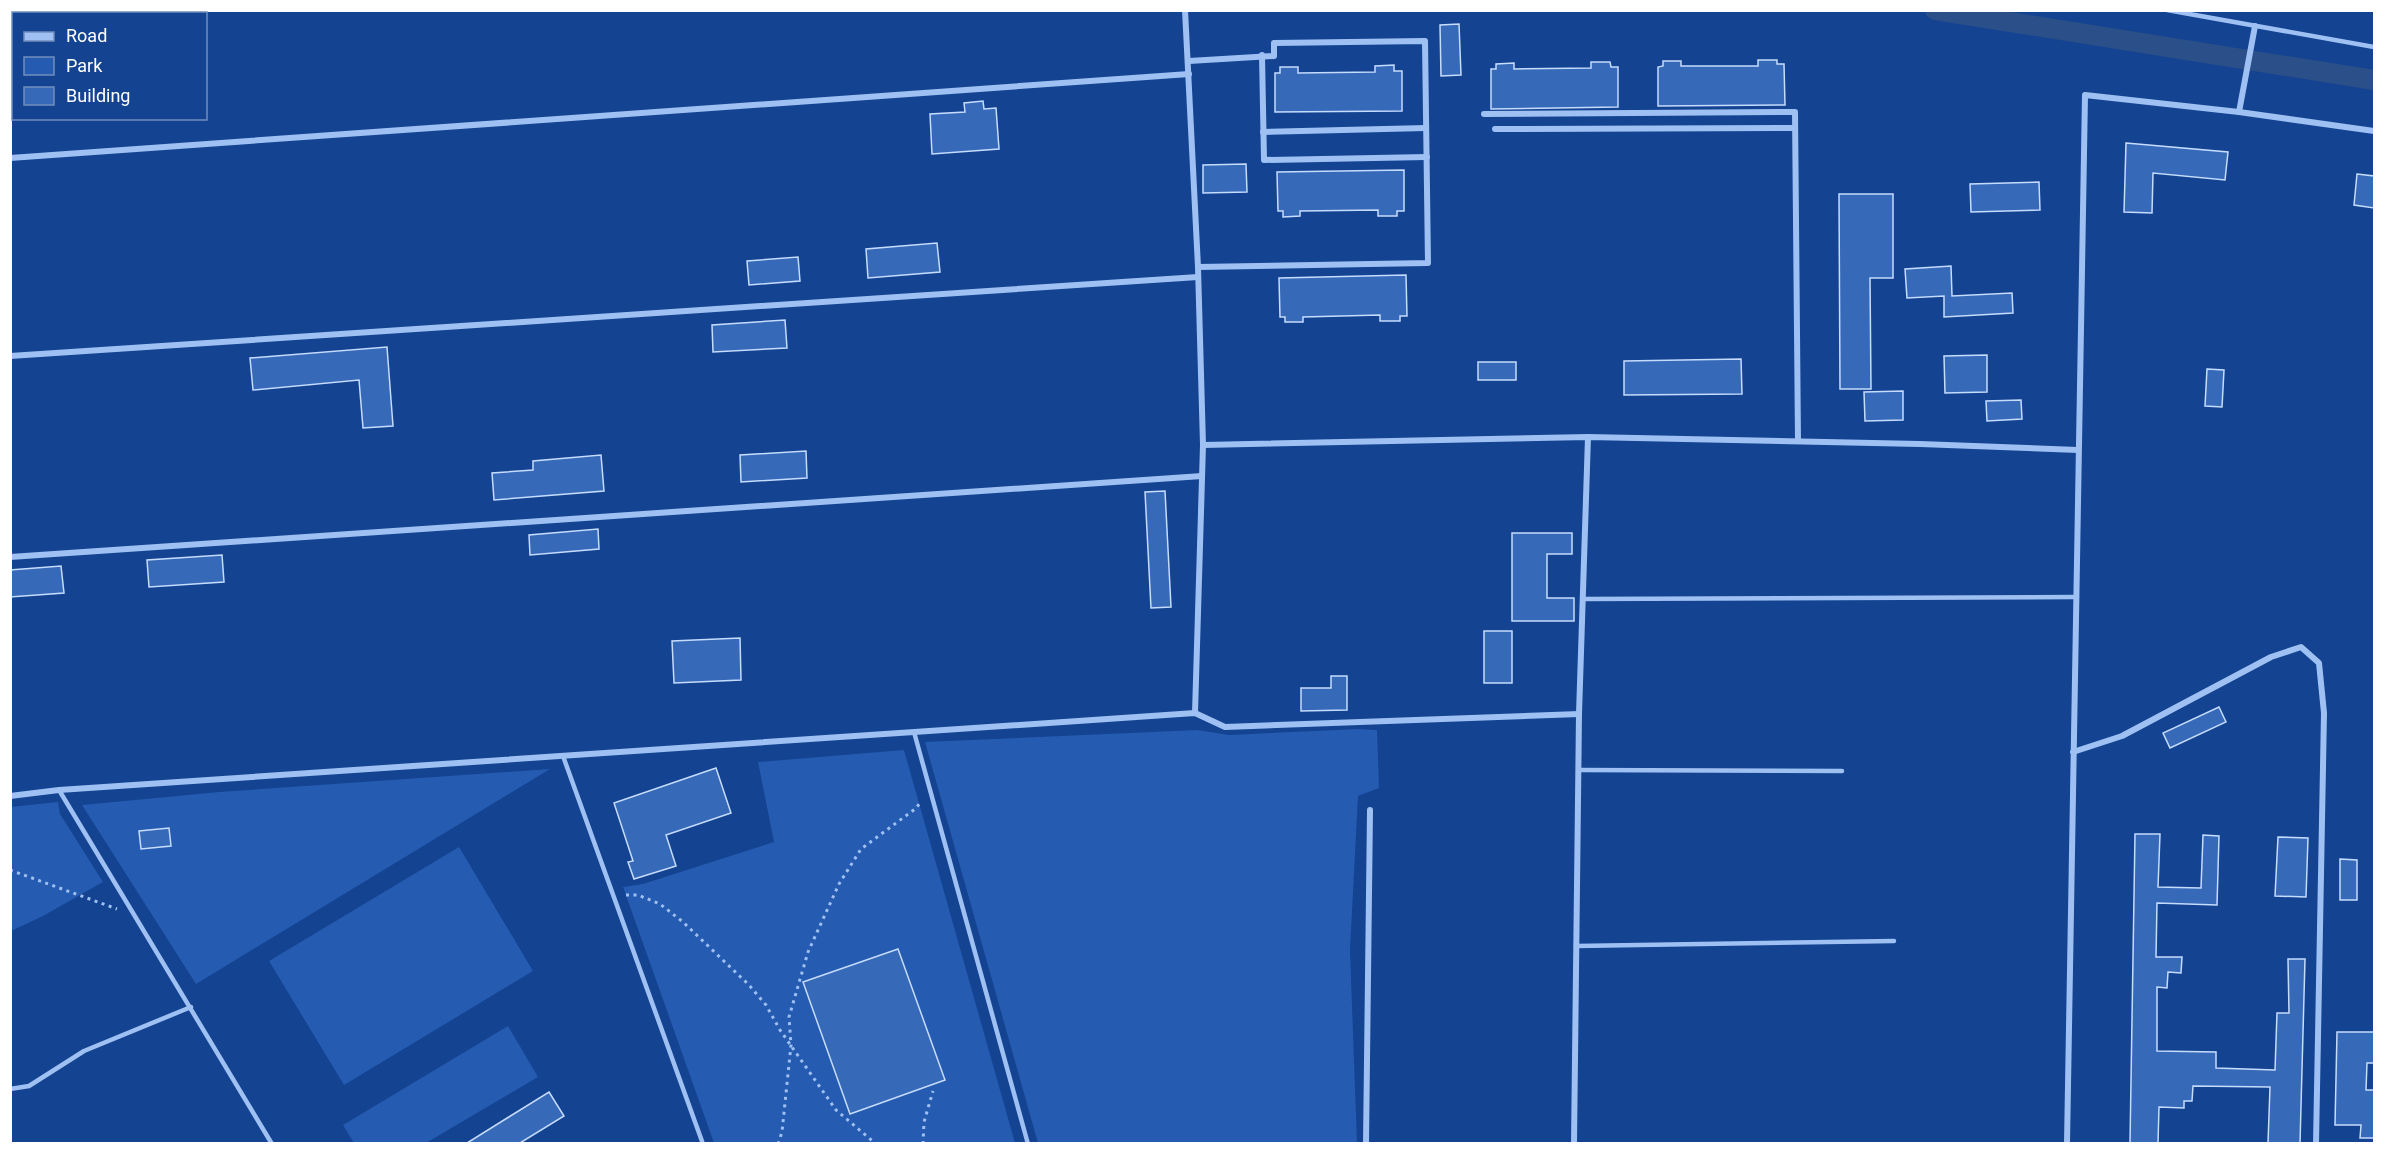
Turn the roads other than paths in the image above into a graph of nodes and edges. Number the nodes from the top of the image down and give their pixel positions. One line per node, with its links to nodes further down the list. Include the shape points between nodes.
1 (1185, 10): 6 (street)
2 (2167, 10): 3 (lane)
3 (2255, 26): 4 (lane); 8 (street)
4 (2374, 47)
5 (1262, 56): 6 (street); 10 (street, via 1274,56 1274,43 1425,41); 14 (street)
6 (1189, 61): 7 (street)
7 (1189, 74): 16 (street); 17 (street)
8 (2239, 112): 13 (street); 23 (street, via 2085,95)
9 (1484, 114): 11 (street, via 1795,112)
10 (1426, 128): 14 (street); 15 (street)
11 (1796, 128): 12 (street); 21 (street)
12 (1495, 129)
13 (2374, 131)
14 (1263, 132): 15 (street, via 1264,160)
15 (1426, 157): 17 (street, via 1428,262)
16 (10, 158)
17 (1198, 267): 18 (street)
18 (1198, 277): 19 (street); 22 (street)
19 (10, 356)
20 (1588, 437): 21 (street); 22 (street); 27 (street)
21 (1798, 441): 23 (street)
22 (1203, 445): 24 (street)
23 (2078, 450): 26 (street)
24 (1202, 476): 25 (street); 28 (street)
25 (10, 557)
26 (2075, 597): 27 (lane); 31 (street)
27 (1583, 599): 29 (street)
28 (1195, 713): 29 (street, via 1225,727); 30 (street)
29 (1579, 714): 33 (street)
30 (914, 732): 32 (street); 44 (lane)
31 (2073, 752): 47 (street); 48 (street, via 2122,736 2271,657 2301,647 2319,663 2324,713)
32 (563, 756): 35 (street); 43 (lane)
33 (1579, 770): 34 (lane); 39 (street)
34 (1842, 771)
35 (59, 790): 36 (street); 40 (lane)
36 (10, 796)
37 (1370, 810): 45 (street)
38 (1894, 941): 39 (lane)
39 (1576, 946): 46 (street)
40 (191, 1006): 41 (lane, via 84,1051 29,1086); 42 (lane)
41 (10, 1089)
42 (272, 1143)
43 (703, 1143)
44 (1028, 1143)
45 (1366, 1143)
46 (1574, 1143)
47 (2067, 1143)
48 (2316, 1143)

